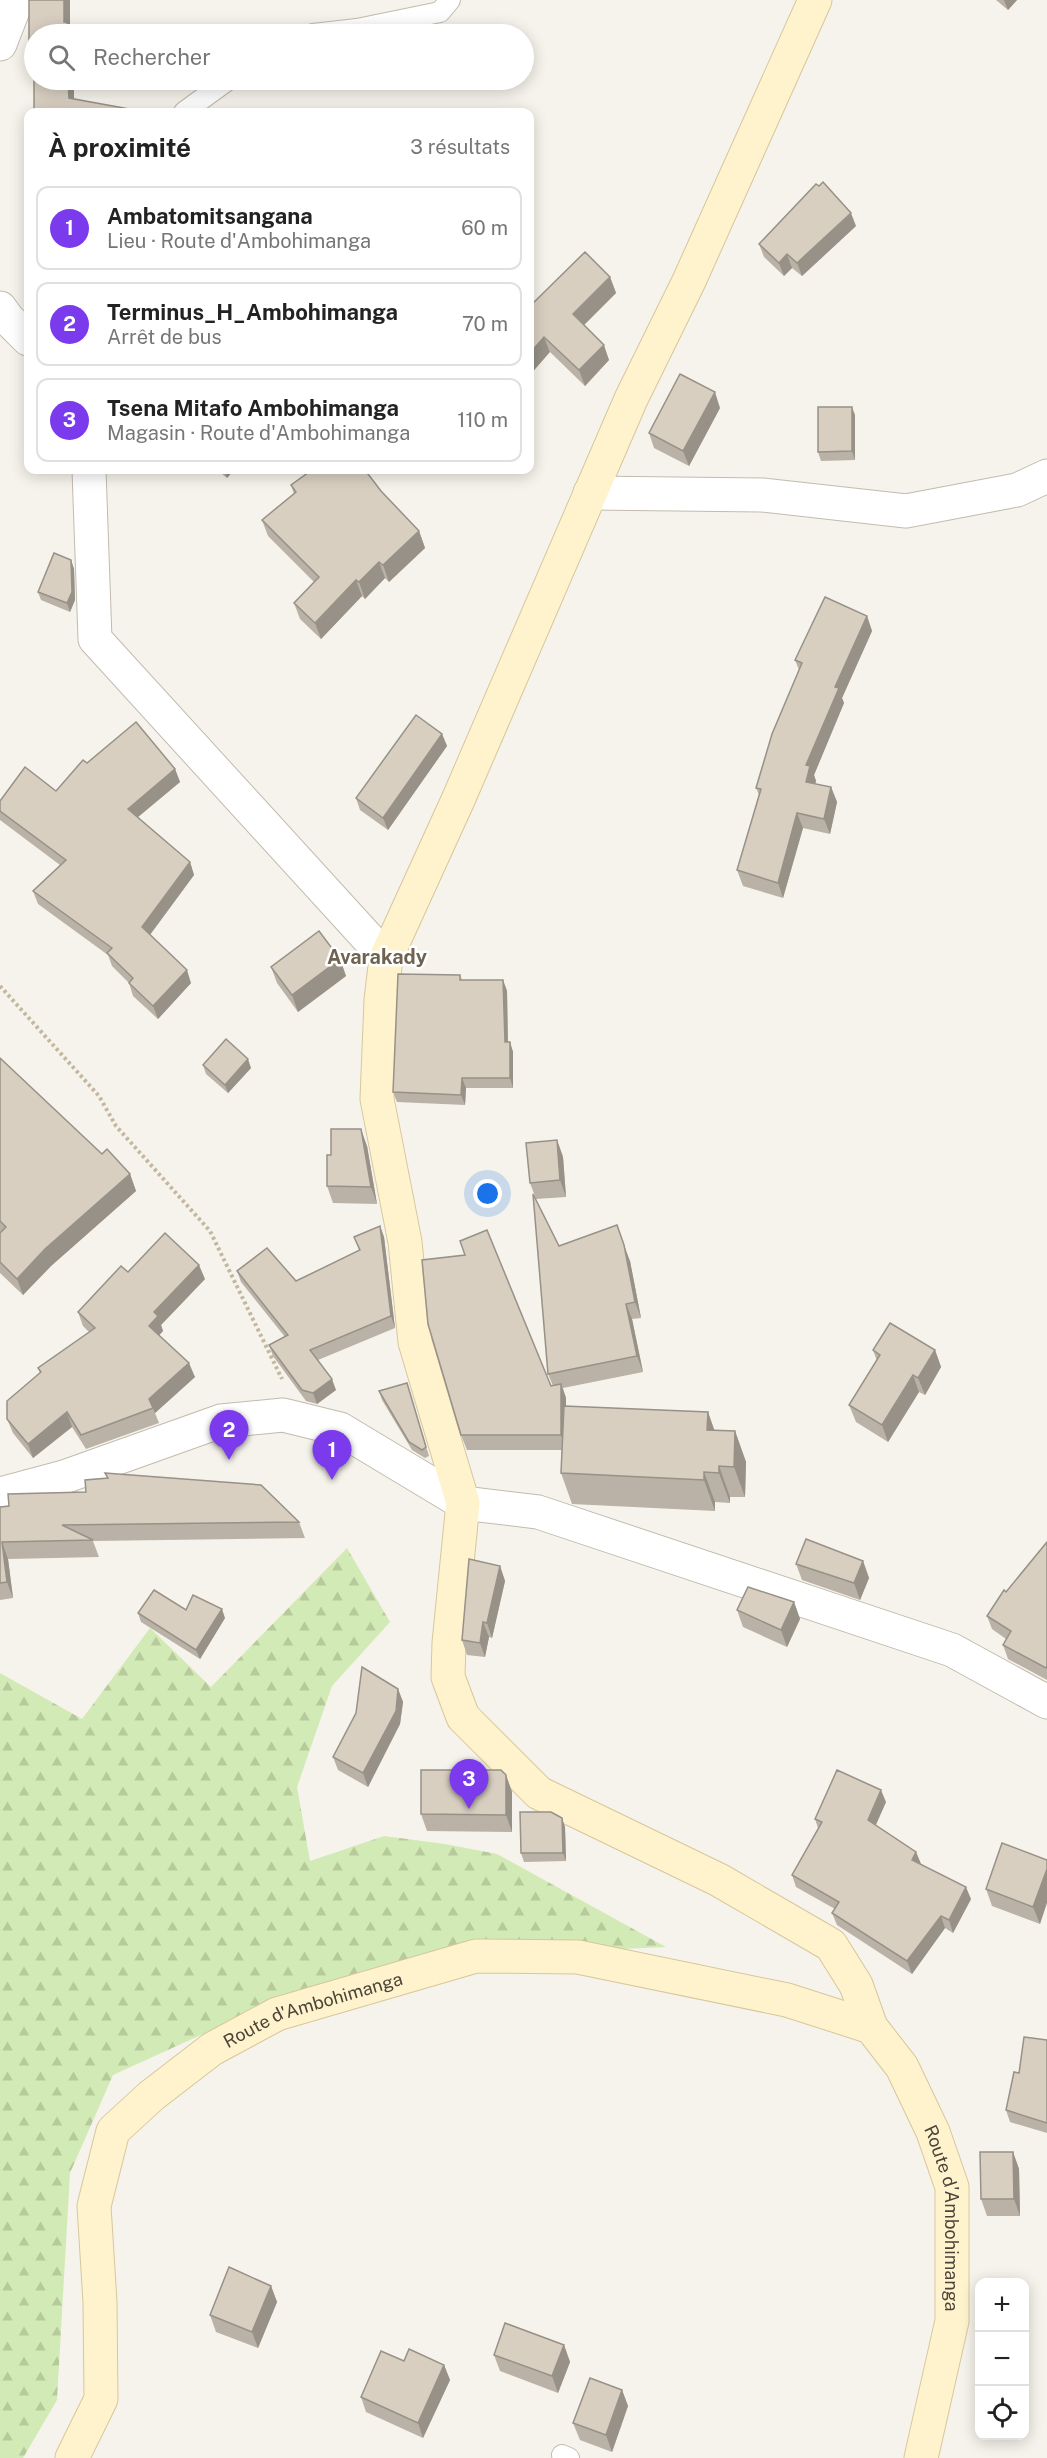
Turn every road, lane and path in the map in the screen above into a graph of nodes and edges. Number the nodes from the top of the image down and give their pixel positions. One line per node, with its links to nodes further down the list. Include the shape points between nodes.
1 (17, 0): 5 (street)
2 (450, 0): 4 (lane, via 440,12)
3 (815, 0): 12 (street)
4 (381, 24)
5 (0, 44)
6 (214, 90): 7 (lane)
7 (190, 108)
8 (0, 308): 9 (street)
9 (24, 335)
10 (88, 474): 13 (street, via 95,639)
11 (1047, 476): 12 (street, via 1017,490 906,511 762,495)
12 (590, 493): 13 (street)
13 (386, 958): 17 (street, via 377,1099 405,1242 415,1342)
14 (0, 986): 15 (path, via 99,1096 116,1126 210,1231 279,1370 284,1386)
15 (283, 1415): 16 (street, via 221,1421 64,1477); 17 (street, via 340,1429)
16 (0, 1494)
17 (464, 1503): 18 (street, via 538,1512 952,1650); 19 (street, Route d'Ambohimanga, via 448,1677 463,1717 539,1793 719,1880 831,1945 856,1985)
18 (1047, 1702)
19 (871, 2027): 20 (street, Route d'Ambohimanga, via 787,2000 578,1957 476,1956 277,2014 221,2044 151,2096 113,2131 94,2206 101,2398); 21 (street, Route d'Ambohimanga, via 902,2067 933,2132 952,2187 952,2321)
20 (72, 2458)
21 (921, 2458)

